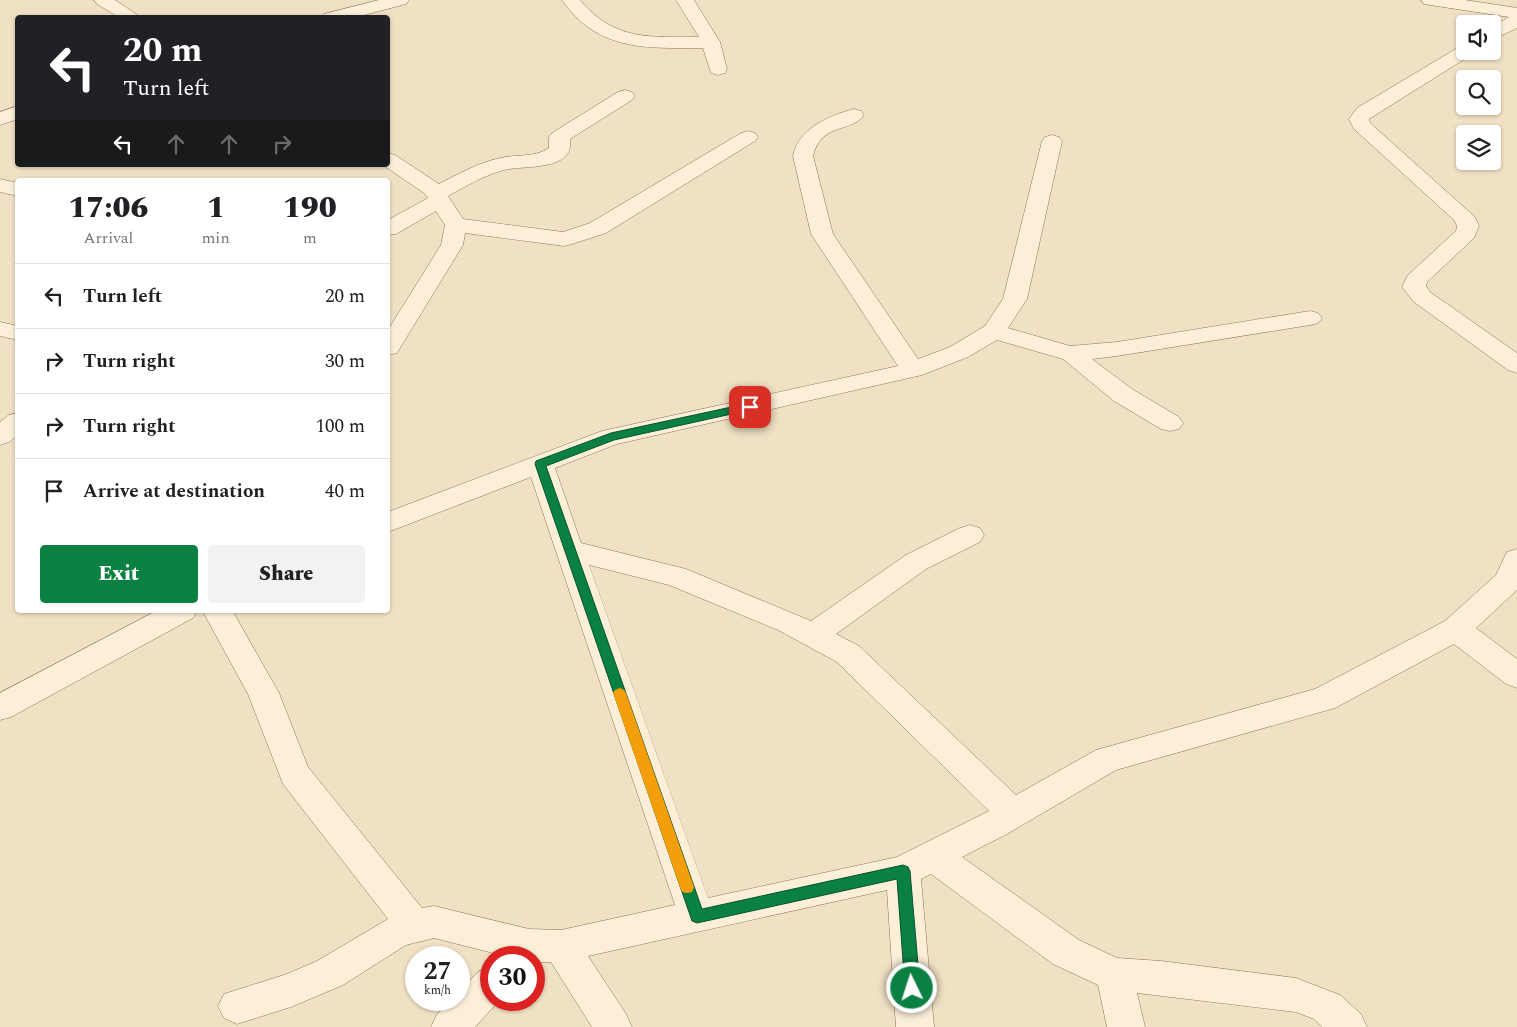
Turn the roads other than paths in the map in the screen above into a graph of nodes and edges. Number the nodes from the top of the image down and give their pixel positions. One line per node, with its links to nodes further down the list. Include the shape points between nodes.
1 (103, 0): 7 (street)
2 (400, 0): 8 (street)
3 (572, 0): 11 (street, via 591,23 625,39)
4 (685, 0): 11 (street)
5 (1430, 0): 6 (street)
6 (1517, 13)
7 (128, 15)
8 (348, 15)
9 (1517, 20): 10 (street)
10 (1501, 30)
11 (712, 42): 13 (street)
12 (1456, 56): 32 (street, via 1364,112 1359,119 1361,125 1464,218 1468,226 1466,232 1416,280 1414,288)
13 (718, 69)
14 (625, 96): 23 (street, via 559,137 557,153 536,161 506,163 477,172)
15 (15, 113): 17 (street)
16 (854, 115): 33 (street, via 819,130 804,147 803,156 822,234)
17 (0, 119)
18 (748, 137): 24 (street, via 598,228 577,236 547,238)
19 (1052, 141): 28 (street, via 1015,299)
20 (390, 160): 23 (street, via 432,189)
21 (0, 185): 22 (street)
22 (15, 189)
23 (438, 197): 24 (street); 25 (street)
24 (456, 225): 30 (street, via 452,246)
25 (390, 228)
26 (1310, 318): 31 (street, via 1117,349)
27 (0, 328): 29 (street)
28 (994, 331): 31 (street); 33 (street, via 959,352)
29 (15, 332)
30 (390, 345)
31 (1070, 353): 34 (street, via 1123,395)
32 (1517, 365)
33 (914, 370): 37 (street, via 611,437)
34 (1170, 423)
35 (15, 424): 36 (street)
36 (0, 436)
37 (540, 464): 38 (street); 40 (street)
38 (390, 521)
39 (970, 535): 45 (street, via 916,562)
40 (570, 550): 45 (street, via 676,576); 50 (street)
41 (1517, 559): 44 (street, via 1508,581)
42 (177, 613): 47 (street)
43 (219, 613): 51 (street, via 264,692 295,774)
44 (1456, 629): 46 (street); 48 (street, via 1324,699 1107,759)
45 (812, 635): 48 (street, via 848,654)
46 (1517, 676)
47 (0, 708)
48 (1013, 813): 49 (street)
49 (918, 864): 50 (street); 55 (street, via 1066,952); 60 (street)
50 (697, 917): 53 (street)
51 (414, 926): 52 (street, via 434,922); 57 (street, via 394,933 330,973 291,990)
52 (521, 946)
53 (545, 948)
54 (545, 959): 59 (street)
55 (1114, 975): 61 (street); 62 (street, via 1296,995 1327,1007)
56 (480, 996): 58 (street)
57 (237, 1006)
58 (450, 1027)
59 (613, 1027)
60 (915, 1027)
61 (1126, 1027)
62 (1348, 1027)

